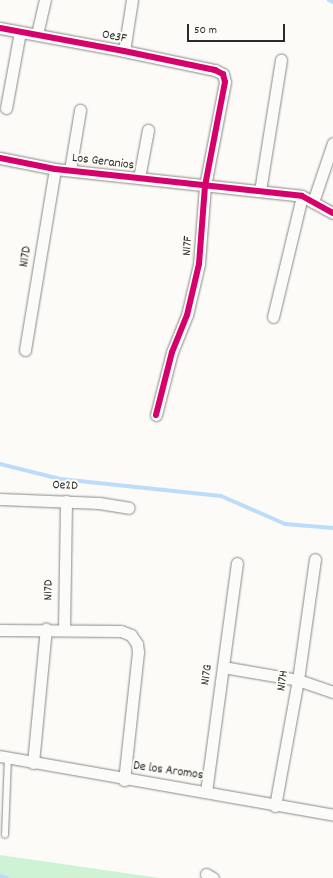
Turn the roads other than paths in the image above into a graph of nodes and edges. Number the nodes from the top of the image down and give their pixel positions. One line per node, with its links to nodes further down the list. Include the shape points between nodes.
1 (45, 0): 5 (street)
2 (132, 0): 6 (street)
3 (0, 28): 4 (street, Oe3F)
4 (20, 32): 5 (street, Oe3F); 9 (street)
5 (37, 34): 6 (street, Oe3F)
6 (124, 51): 8 (street, Oe3F, via 215,70)
7 (281, 60): 18 (street)
8 (223, 74): 17 (street, N17F, via 225,82)
9 (6, 108)
10 (80, 110): 15 (street)
11 (148, 130): 16 (street)
12 (333, 143): 20 (street)
13 (0, 158): 14 (street, Los Geranios)
14 (55, 169): 15 (street, Los Geranios); 23 (street, N17D)
15 (70, 170): 16 (street, Los Geranios)
16 (139, 178): 17 (street, Los Geranios)
17 (205, 186): 18 (street, Los Geranios); 24 (street, N17F, via 199,264 187,315 172,352)
18 (260, 191): 19 (street, Los Geranios)
19 (302, 196): 20 (street); 22 (street)
20 (313, 202): 21 (street)
21 (333, 213)
22 (273, 317)
23 (25, 350)
24 (156, 415)
25 (0, 500): 26 (street, Oe2D)
26 (66, 501): 27 (street, Oe2D); 32 (street, N17D)
27 (129, 508)
28 (314, 559): 34 (street, N17H)
29 (237, 563): 33 (street, N17G)
30 (46, 629): 31 (street); 32 (street); 37 (street)
31 (0, 630)
32 (64, 630): 38 (street, via 121,631 131,635 138,644)
33 (223, 667): 34 (street); 39 (street, N17G)
34 (298, 680): 35 (street); 40 (street, N17H)
35 (333, 692)
36 (4, 756): 37 (street, De los Aromos); 42 (lane)
37 (34, 763): 38 (street, De los Aromos)
38 (124, 780): 39 (street, De los Aromos)
39 (206, 792): 40 (street, De los Aromos)
40 (275, 806): 41 (street, De los Aromos)
41 (333, 815)
42 (5, 834)

